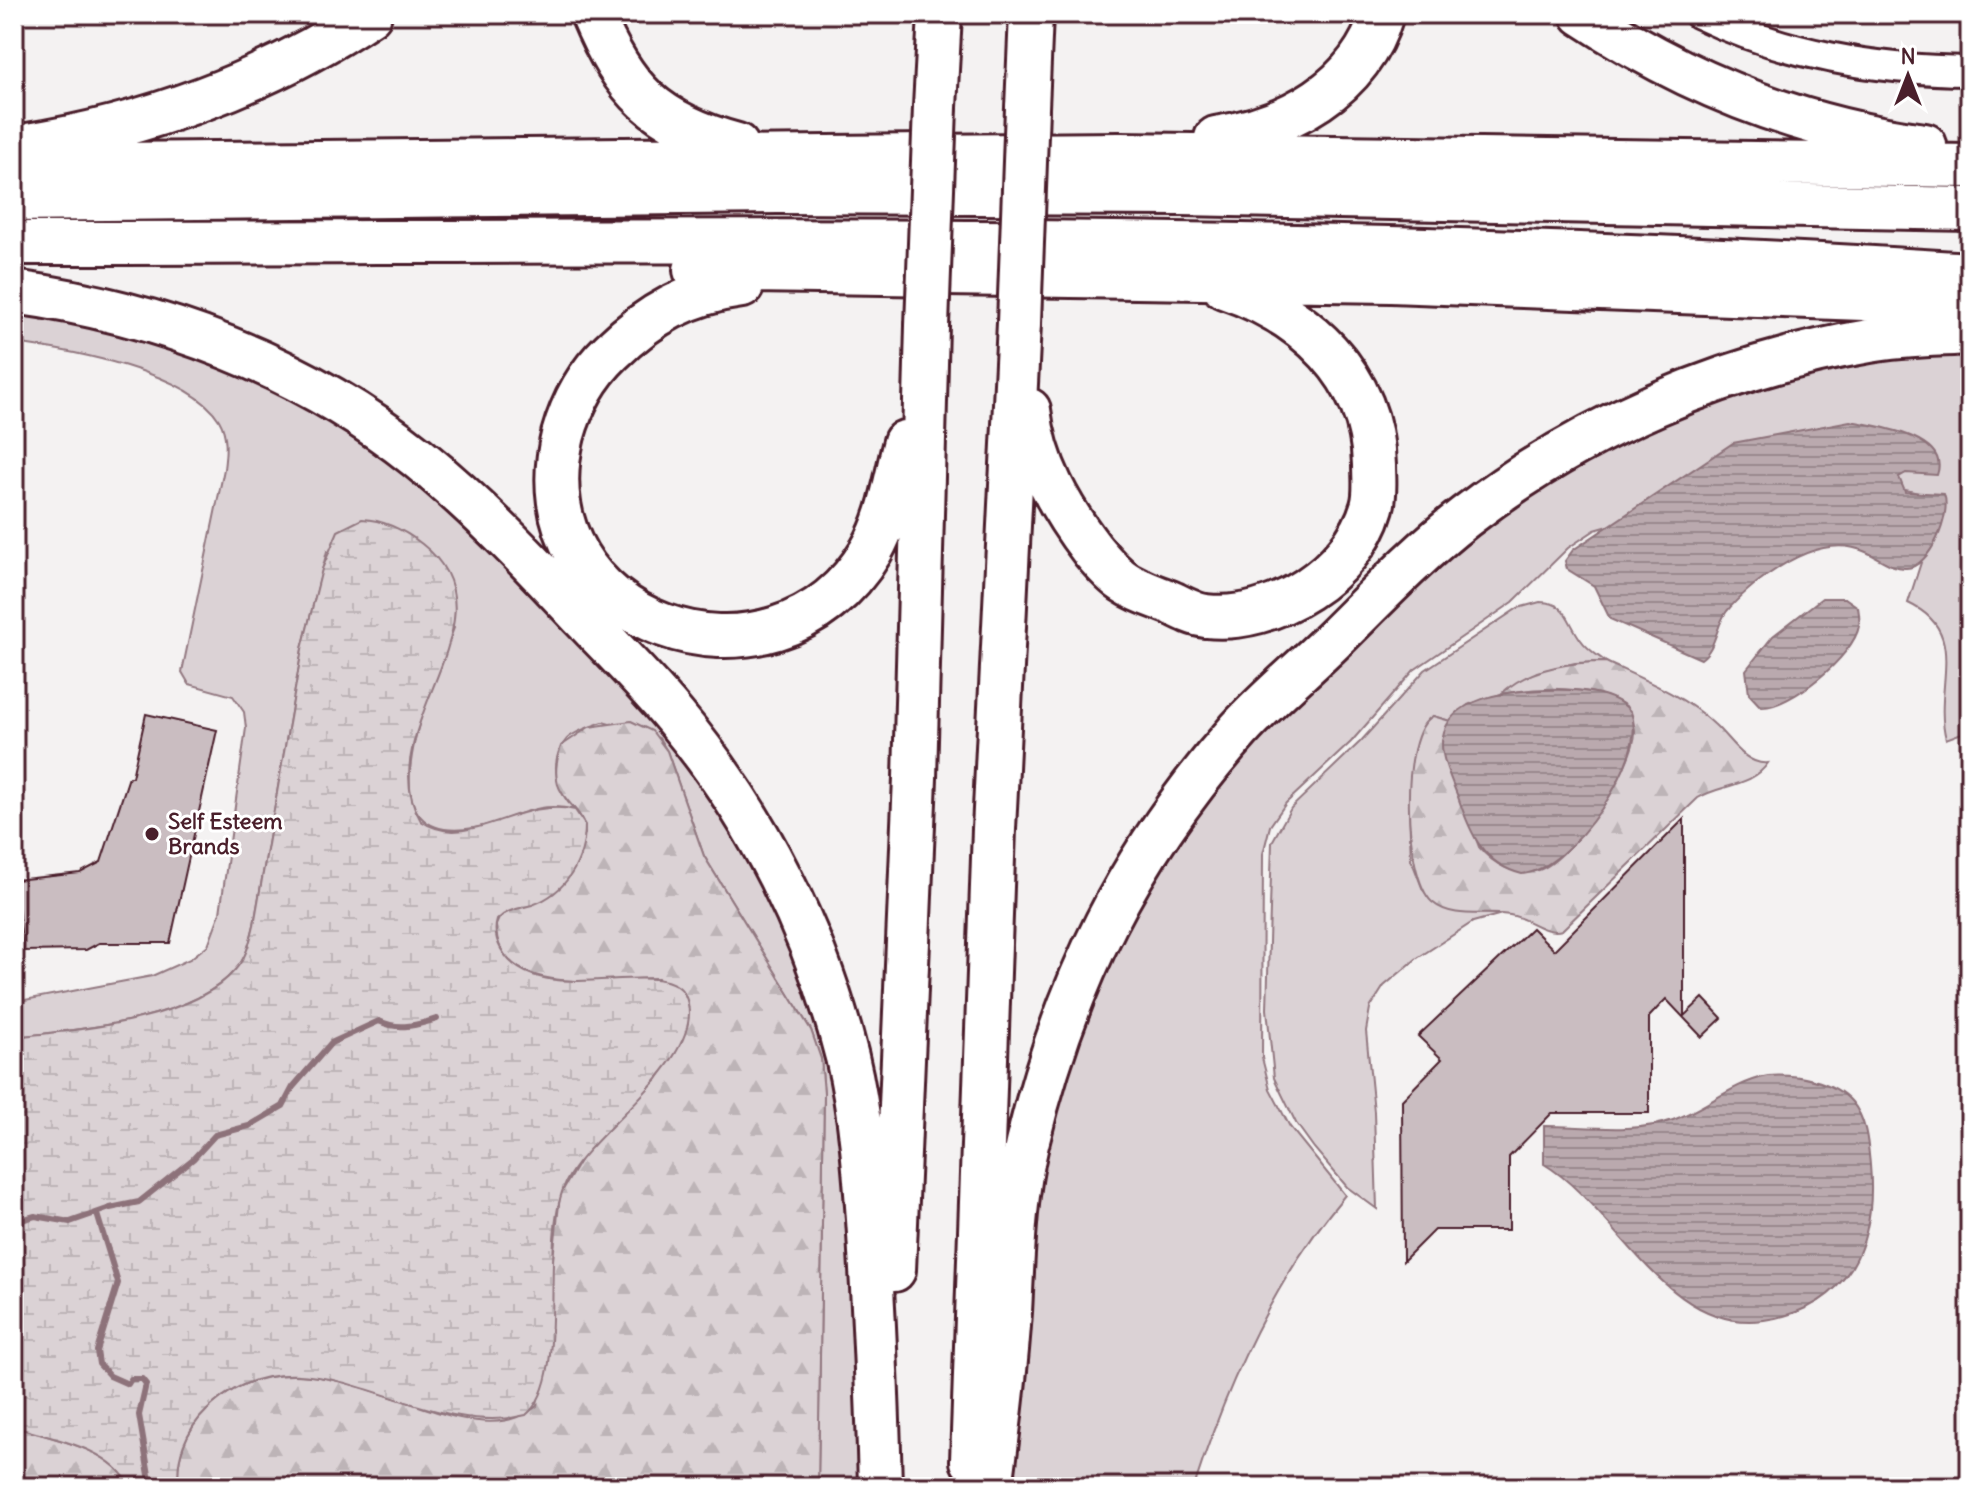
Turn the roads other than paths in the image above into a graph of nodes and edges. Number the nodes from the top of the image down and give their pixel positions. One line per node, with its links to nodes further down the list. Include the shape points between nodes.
1 (370, 14): 13 (highway, via 276,66 189,104)
2 (592, 14): 16 (highway, via 624,78 654,108 695,134)
3 (929, 14): 12 (highway)
4 (940, 14): 12 (highway)
5 (1031, 14): 10 (highway)
6 (1046, 14): 10 (highway)
7 (1382, 14): 15 (highway, via 1377,32 1341,82 1297,113 1262,129)
8 (1582, 14): 14 (highway, via 1678,70 1799,118 1872,136)
9 (1699, 14): 11 (street, via 1734,31 1817,56 1868,66)
10 (1029, 56): 28 (highway, bridge)
11 (1970, 71)
12 (936, 90): 30 (highway, bridge)
13 (14, 147)
14 (1970, 150)
15 (1120, 154): 16 (highway); 18 (highway)
16 (773, 155): 17 (highway)
17 (14, 165)
18 (1970, 166)
19 (14, 200): 20 (highway, via 793,192)
20 (1970, 209)
21 (14, 243): 24 (highway, via 844,242 1467,250 1718,257)
22 (14, 271): 23 (highway)
23 (843, 273): 25 (highway); 30 (highway, via 689,297 631,332 587,378 565,428 557,484 571,537 605,589 644,619 713,638 772,630 837,593 861,566 889,511)
24 (1970, 274)
25 (1171, 279): 27 (highway, via 1634,288); 28 (highway, via 1227,288 1304,326 1339,364 1370,430 1373,500 1356,539 1307,590 1249,614 1204,617 1118,582 1061,510 1032,441)
26 (14, 292): 31 (highway, via 196,336 297,379 378,428 527,556 698,747 749,820 785,885 812,947 847,1057 866,1196)
27 (1970, 303)
28 (1019, 323): 32 (highway, via 994,829)
29 (1970, 333): 33 (highway, via 1874,340 1751,367 1617,423 1467,515 1420,554 1234,737 1142,853 1097,938 1066,1016 1026,1146)
30 (926, 346): 31 (highway, via 906,1000)
31 (881, 1487)
32 (971, 1487)
33 (991, 1487)

